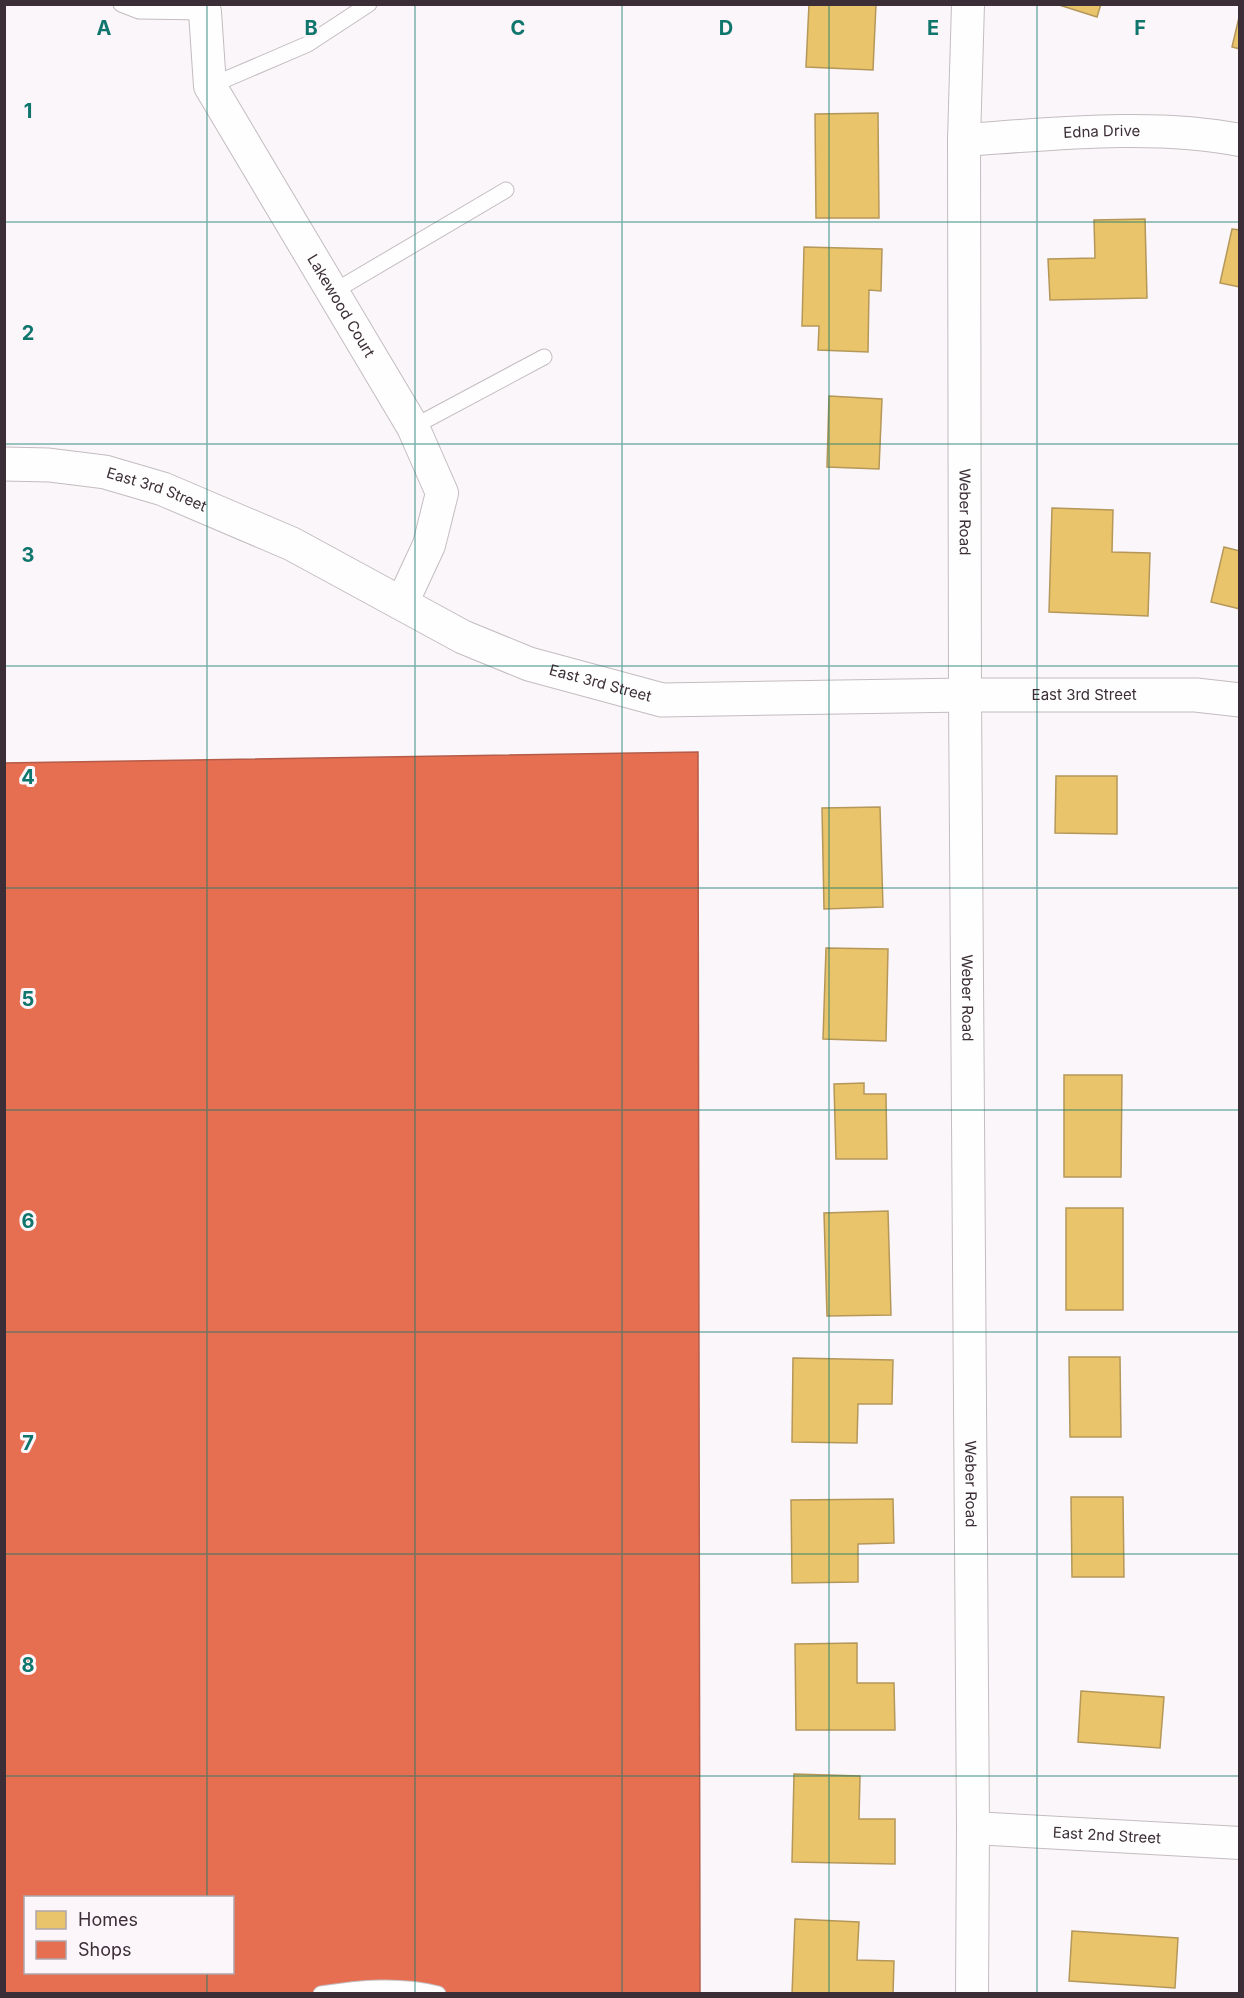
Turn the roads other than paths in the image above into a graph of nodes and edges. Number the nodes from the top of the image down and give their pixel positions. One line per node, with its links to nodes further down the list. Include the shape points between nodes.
1 (121, 4): 4 (lane, via 139,11)
2 (369, 4): 5 (lane, via 308,44)
3 (968, 4): 6 (street, Weber Road)
4 (202, 8): 5 (street, Lakewood Court)
5 (210, 86): 9 (street, Lakewood Court)
6 (964, 140): 7 (street, Edna Drive, via 1091,132 1215,135); 14 (street, Weber Road)
7 (1239, 140)
8 (506, 190): 9 (lane)
9 (333, 292): 11 (street, Lakewood Court)
10 (544, 357): 11 (lane)
11 (413, 427): 13 (street, Lakewood Court, via 442,493 429,546)
12 (4, 464): 13 (street, East 3rd Street, via 105,472 163,489 292,544)
13 (402, 603): 14 (street, East 3rd Street, via 463,637 529,664 662,700)
14 (965, 694): 15 (street, East 3rd Street, via 1196,694); 16 (street, Weber Road)
15 (1239, 700)
16 (973, 1828): 17 (street, East 2nd Street); 20 (street, Weber Road)
17 (1239, 1843)
18 (321, 1994): 19 (lane, via 364,1988)
19 (438, 1994)
20 (972, 1994)

